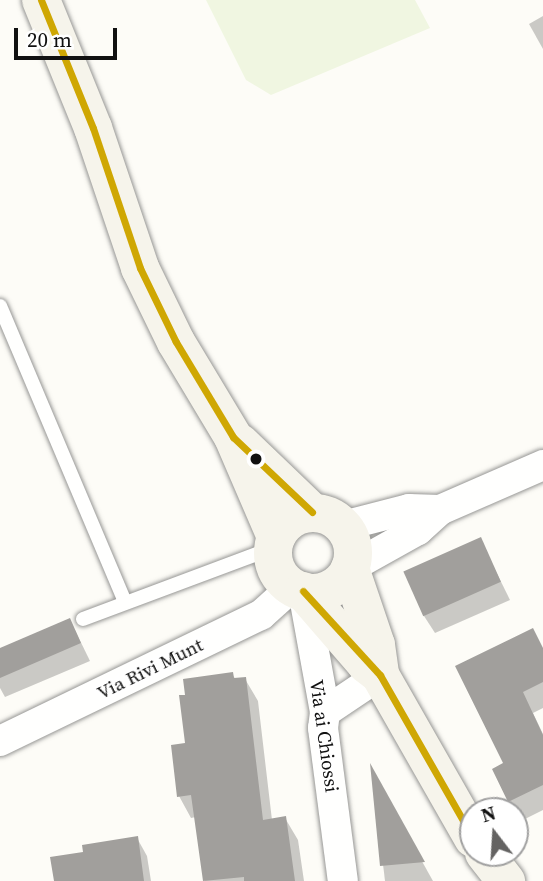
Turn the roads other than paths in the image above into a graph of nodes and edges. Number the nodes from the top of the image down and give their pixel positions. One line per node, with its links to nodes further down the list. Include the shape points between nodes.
1 (41, 0): 3 (main road, via 93,128 145,279 176,342)
2 (0, 306): 10 (lane)
3 (233, 437): 6 (main road); 7 (main road)
4 (543, 465): 5 (street)
5 (440, 510): 6 (street); 8 (street, via 418,530)
6 (328, 519): 7 (main road, via 290,520); 8 (main road, via 353,546)
7 (274, 542): 9 (main road, via 277,570); 10 (lane)
8 (350, 568): 9 (main road, via 335,586); 12 (main road, via 376,645)
9 (297, 589): 12 (main road); 13 (street, Via ai Chiossi); 14 (street, Via Rivi Munt, via 261,615)
10 (125, 602): 11 (lane)
11 (83, 619)
12 (380, 675): 13 (street); 15 (main road)
13 (325, 712): 17 (street, Via ai Chiossi, via 323,728)
14 (0, 741)
15 (459, 813)
16 (495, 867): 18 (main road)
17 (343, 881)
18 (506, 881)

